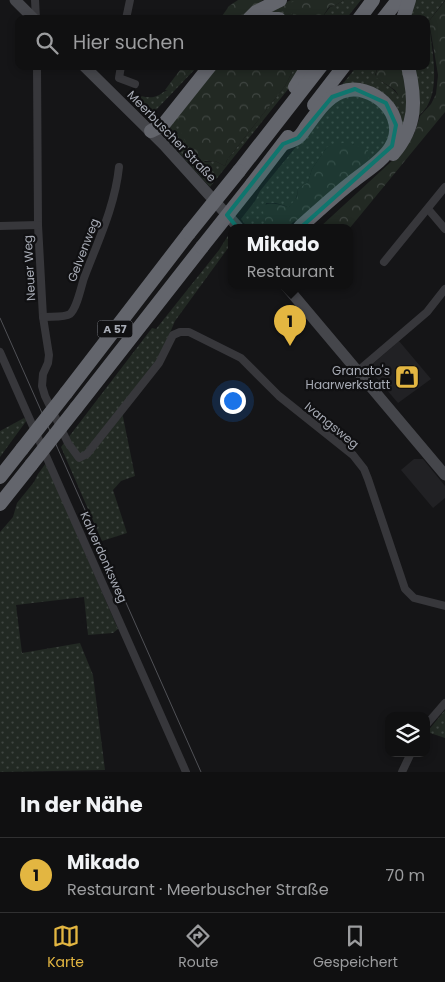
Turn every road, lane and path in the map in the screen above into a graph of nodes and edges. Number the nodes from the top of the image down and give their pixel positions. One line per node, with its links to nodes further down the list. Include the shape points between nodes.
1 (14, 0): 8 (main road)
2 (35, 0): 9 (street)
3 (130, 0): 10 (street)
4 (280, 0): 11 (highway)
5 (373, 0): 12 (highway)
6 (398, 0): 13 (highway)
7 (409, 0): 14 (highway)
8 (31, 15)
9 (35, 15)
10 (127, 15)
11 (254, 15)
12 (362, 15)
13 (386, 15)
14 (404, 15)
15 (37, 70): 34 (street, Neuer Weg)
16 (88, 70): 26 (main road, Meerbuscher Straße)
17 (120, 70): 24 (street, via 120,78)
18 (199, 70): 26 (highway, via 156,119)
19 (207, 70): 26 (highway, via 162,125)
20 (306, 70): 25 (highway, via 275,115)
21 (318, 70): 25 (highway, A 57)
22 (341, 70): 27 (highway, A 57)
23 (409, 70): 33 (highway, via 414,91 412,120 402,142 387,161)
24 (135, 84)
25 (273, 127): 45 (highway, A 57, bridge)
26 (151, 131): 31 (main road, Meerbuscher Straße)
27 (283, 144): 32 (highway, via 298,138 332,97 355,89 367,91 386,103 396,125 392,146 382,158); 46 (highway, A 57, bridge)
28 (119, 167): 40 (street, Gelvenweg, via 108,218 74,309 66,316)
29 (445, 187): 30 (street)
30 (428, 209): 36 (street); 37 (street)
31 (235, 224)
32 (303, 224)
33 (317, 224)
34 (38, 225): 35 (street); 40 (street, Neuer Weg)
35 (0, 226)
36 (445, 228)
37 (384, 262)
38 (288, 289): 42 (main road)
39 (445, 289): 42 (street, via 426,312)
40 (43, 317): 43 (street, Neuer Weg, via 50,355 42,386 68,444)
41 (0, 352): 51 (street, Kalverdonksweg)
42 (358, 371): 44 (main road)
43 (79, 458): 47 (street, Ivangsweg, via 87,454 159,363 173,335 189,332 241,358 279,396 352,455 368,479 405,590 414,598)
44 (445, 475)
45 (0, 477)
46 (0, 504)
47 (445, 606)
48 (445, 703): 49 (street)
49 (430, 720)
50 (408, 757): 52 (street)
51 (186, 772)
52 (402, 772)

